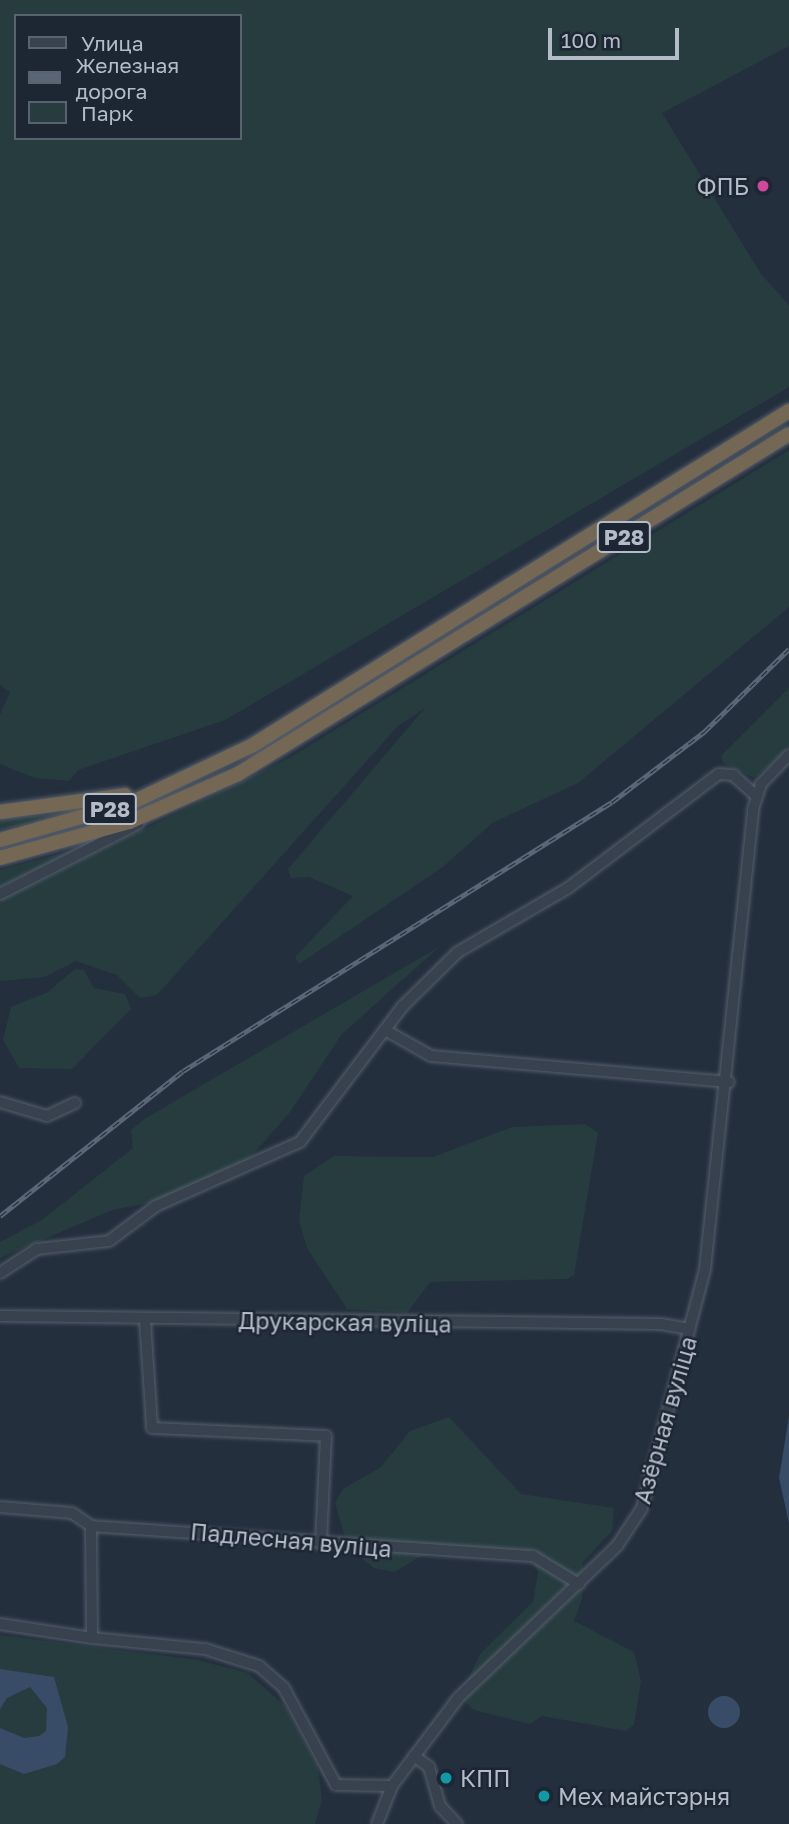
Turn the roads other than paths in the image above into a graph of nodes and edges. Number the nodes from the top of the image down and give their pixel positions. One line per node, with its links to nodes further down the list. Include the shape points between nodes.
1 (789, 411): 4 (highway, Р28, via 361,681)
2 (789, 434): 6 (highway, Р28, via 342,715)
3 (789, 755): 5 (street)
4 (216, 764): 7 (highway, via 115,798); 8 (highway, Р28, via 133,802)
5 (756, 796): 11 (street, via 733,775 719,775 568,888 458,952); 12 (street, Азёрная вуліца)
6 (185, 801): 9 (highway, Р28); 10 (street)
7 (0, 812)
8 (0, 840)
9 (0, 858)
10 (0, 894)
11 (385, 1030): 12 (street, via 431,1056); 15 (street, via 300,1142 156,1206 109,1241 37,1249)
12 (729, 1082): 18 (street, Азёрная вуліца, via 705,1269)
13 (0, 1102): 14 (street, via 47,1116)
14 (75, 1103)
15 (0, 1273)
16 (0, 1316): 17 (street, Друкарская вуліца)
17 (145, 1319): 18 (street, Друкарская вуліца); 21 (street, via 152,1428 326,1436)
18 (690, 1329): 22 (street, Азёрная вуліца, via 642,1508 617,1546)
19 (0, 1507): 20 (street, Падлесная вуліца, via 72,1513)
20 (91, 1526): 21 (street, Падлесная вуліца); 24 (street)
21 (321, 1544): 22 (street, Падлесная вуліца, via 533,1556)
22 (579, 1584): 25 (street, Азёрная вуліца, via 459,1697)
23 (0, 1624): 24 (street)
24 (92, 1637): 26 (street, via 205,1648 259,1666 274,1675 305,1720 336,1785)
25 (414, 1756): 26 (street, Азёрная вуліца); 28 (street, via 429,1767 440,1806)
26 (392, 1786): 27 (street, Азёрная вуліца)
27 (377, 1824)
28 (457, 1824)

